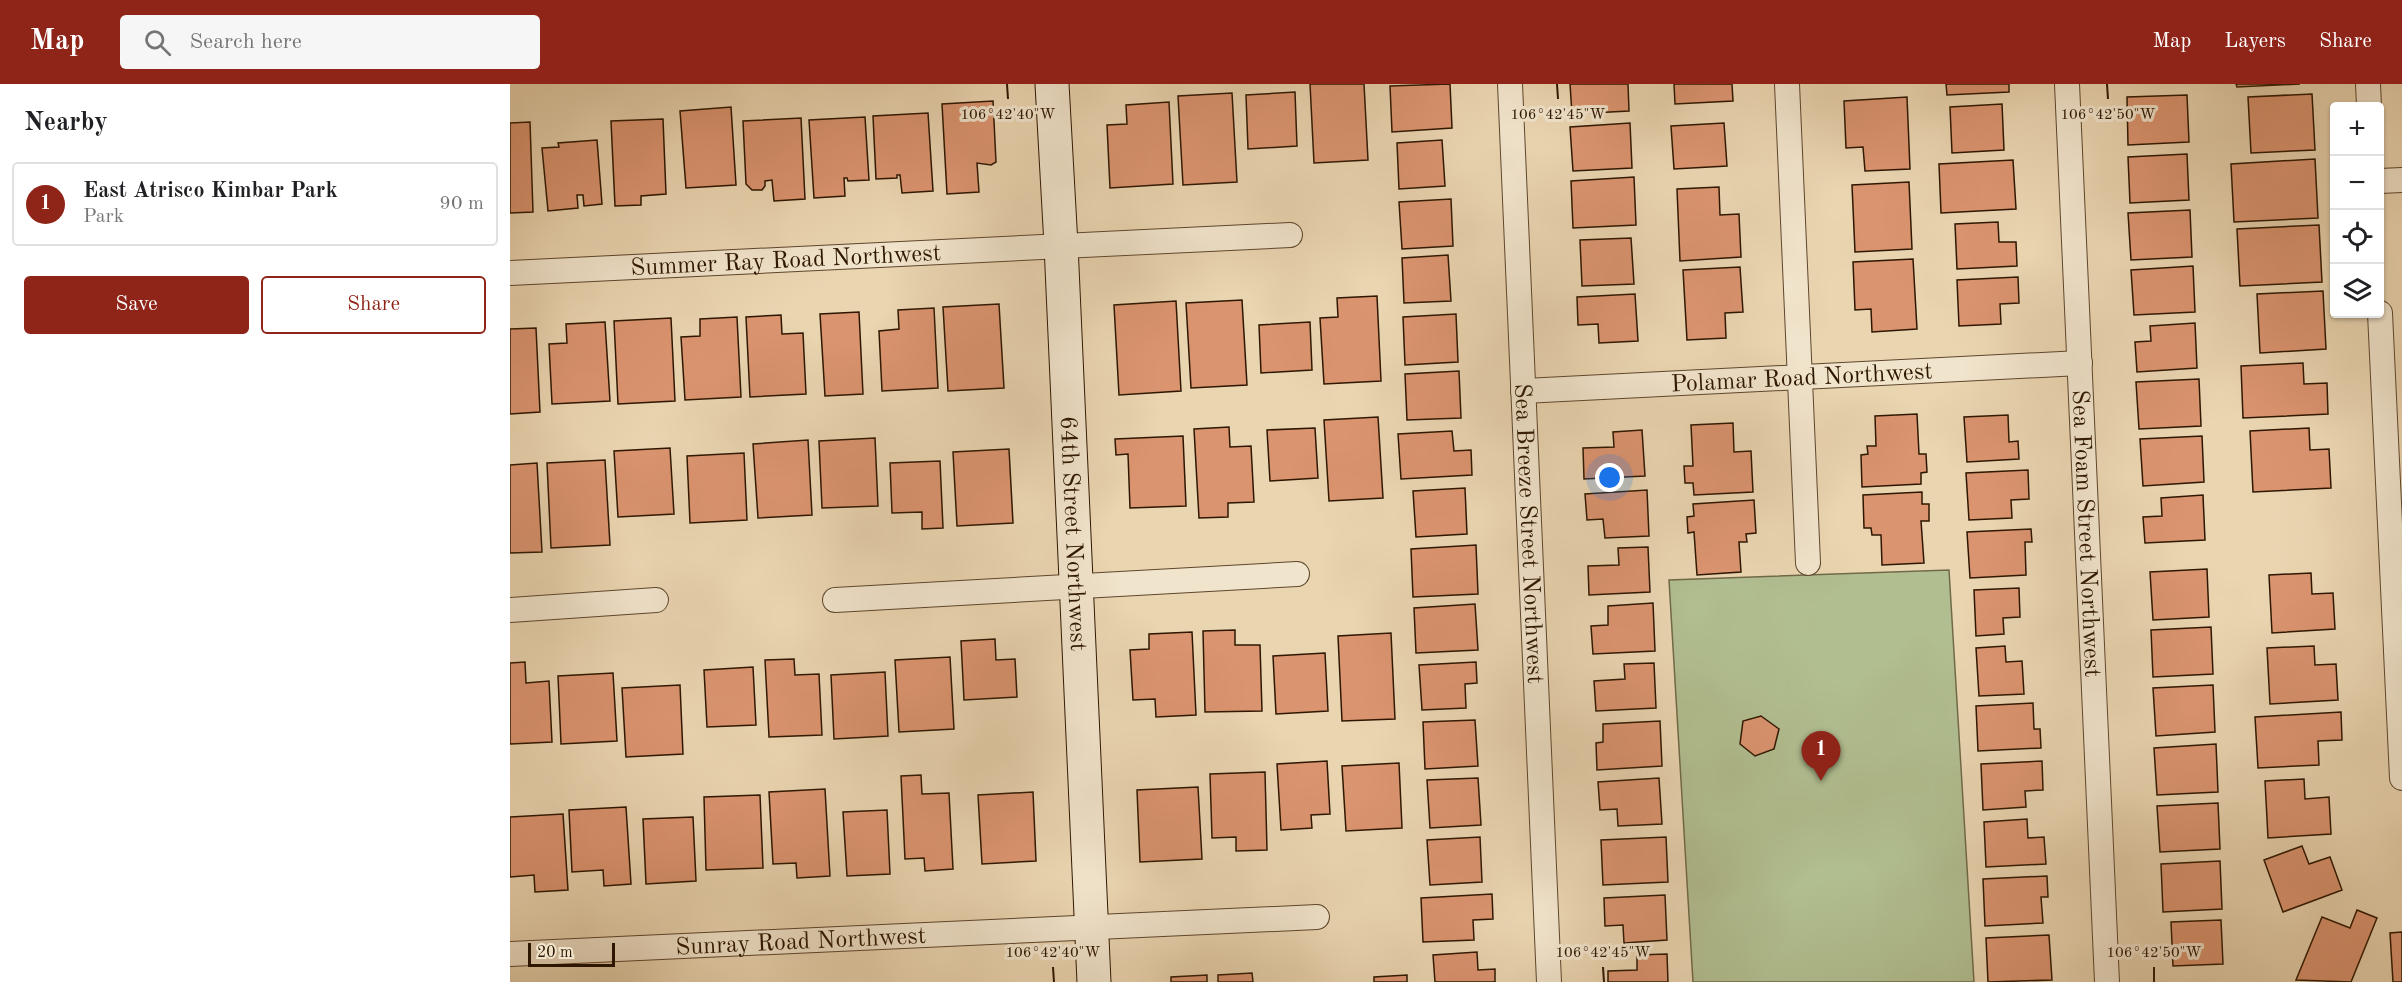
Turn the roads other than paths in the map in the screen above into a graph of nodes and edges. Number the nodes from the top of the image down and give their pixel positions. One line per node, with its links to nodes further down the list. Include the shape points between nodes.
1 (1052, 84): 10 (street, 64th Street Northwest)
2 (1510, 84): 15 (street, Sea Breeze Street Northwest)
3 (1787, 84): 14 (street)
4 (2067, 84): 13 (street, Sea Foam Street Northwest)
5 (2368, 84): 6 (street)
6 (2369, 102)
7 (2402, 180): 8 (street)
8 (2384, 181)
9 (1290, 235): 10 (street, Summer Ray Road Northwest)
10 (1061, 245): 11 (street, Summer Ray Road Northwest); 19 (street, 64th Street Northwest)
11 (510, 273)
12 (2379, 318): 16 (street)
13 (2080, 363): 14 (street, Polamar Road Northwest); 29 (street, Sea Foam Street Northwest)
14 (1800, 377): 15 (street, Polamar Road Northwest); 17 (street)
15 (1523, 391): 28 (street, Sea Breeze Street Northwest)
16 (2396, 523): 23 (street)
17 (1808, 563)
18 (1297, 574): 19 (street)
19 (1076, 585): 21 (street); 25 (street, 64th Street Northwest)
20 (656, 600): 22 (street)
21 (836, 600)
22 (510, 610)
23 (2402, 778)
24 (1317, 917): 25 (street, Sunray Road Northwest)
25 (1091, 926): 26 (street, Sunray Road Northwest); 27 (street, 64th Street Northwest)
26 (510, 954)
27 (1094, 982)
28 (1549, 982)
29 (2107, 982)

